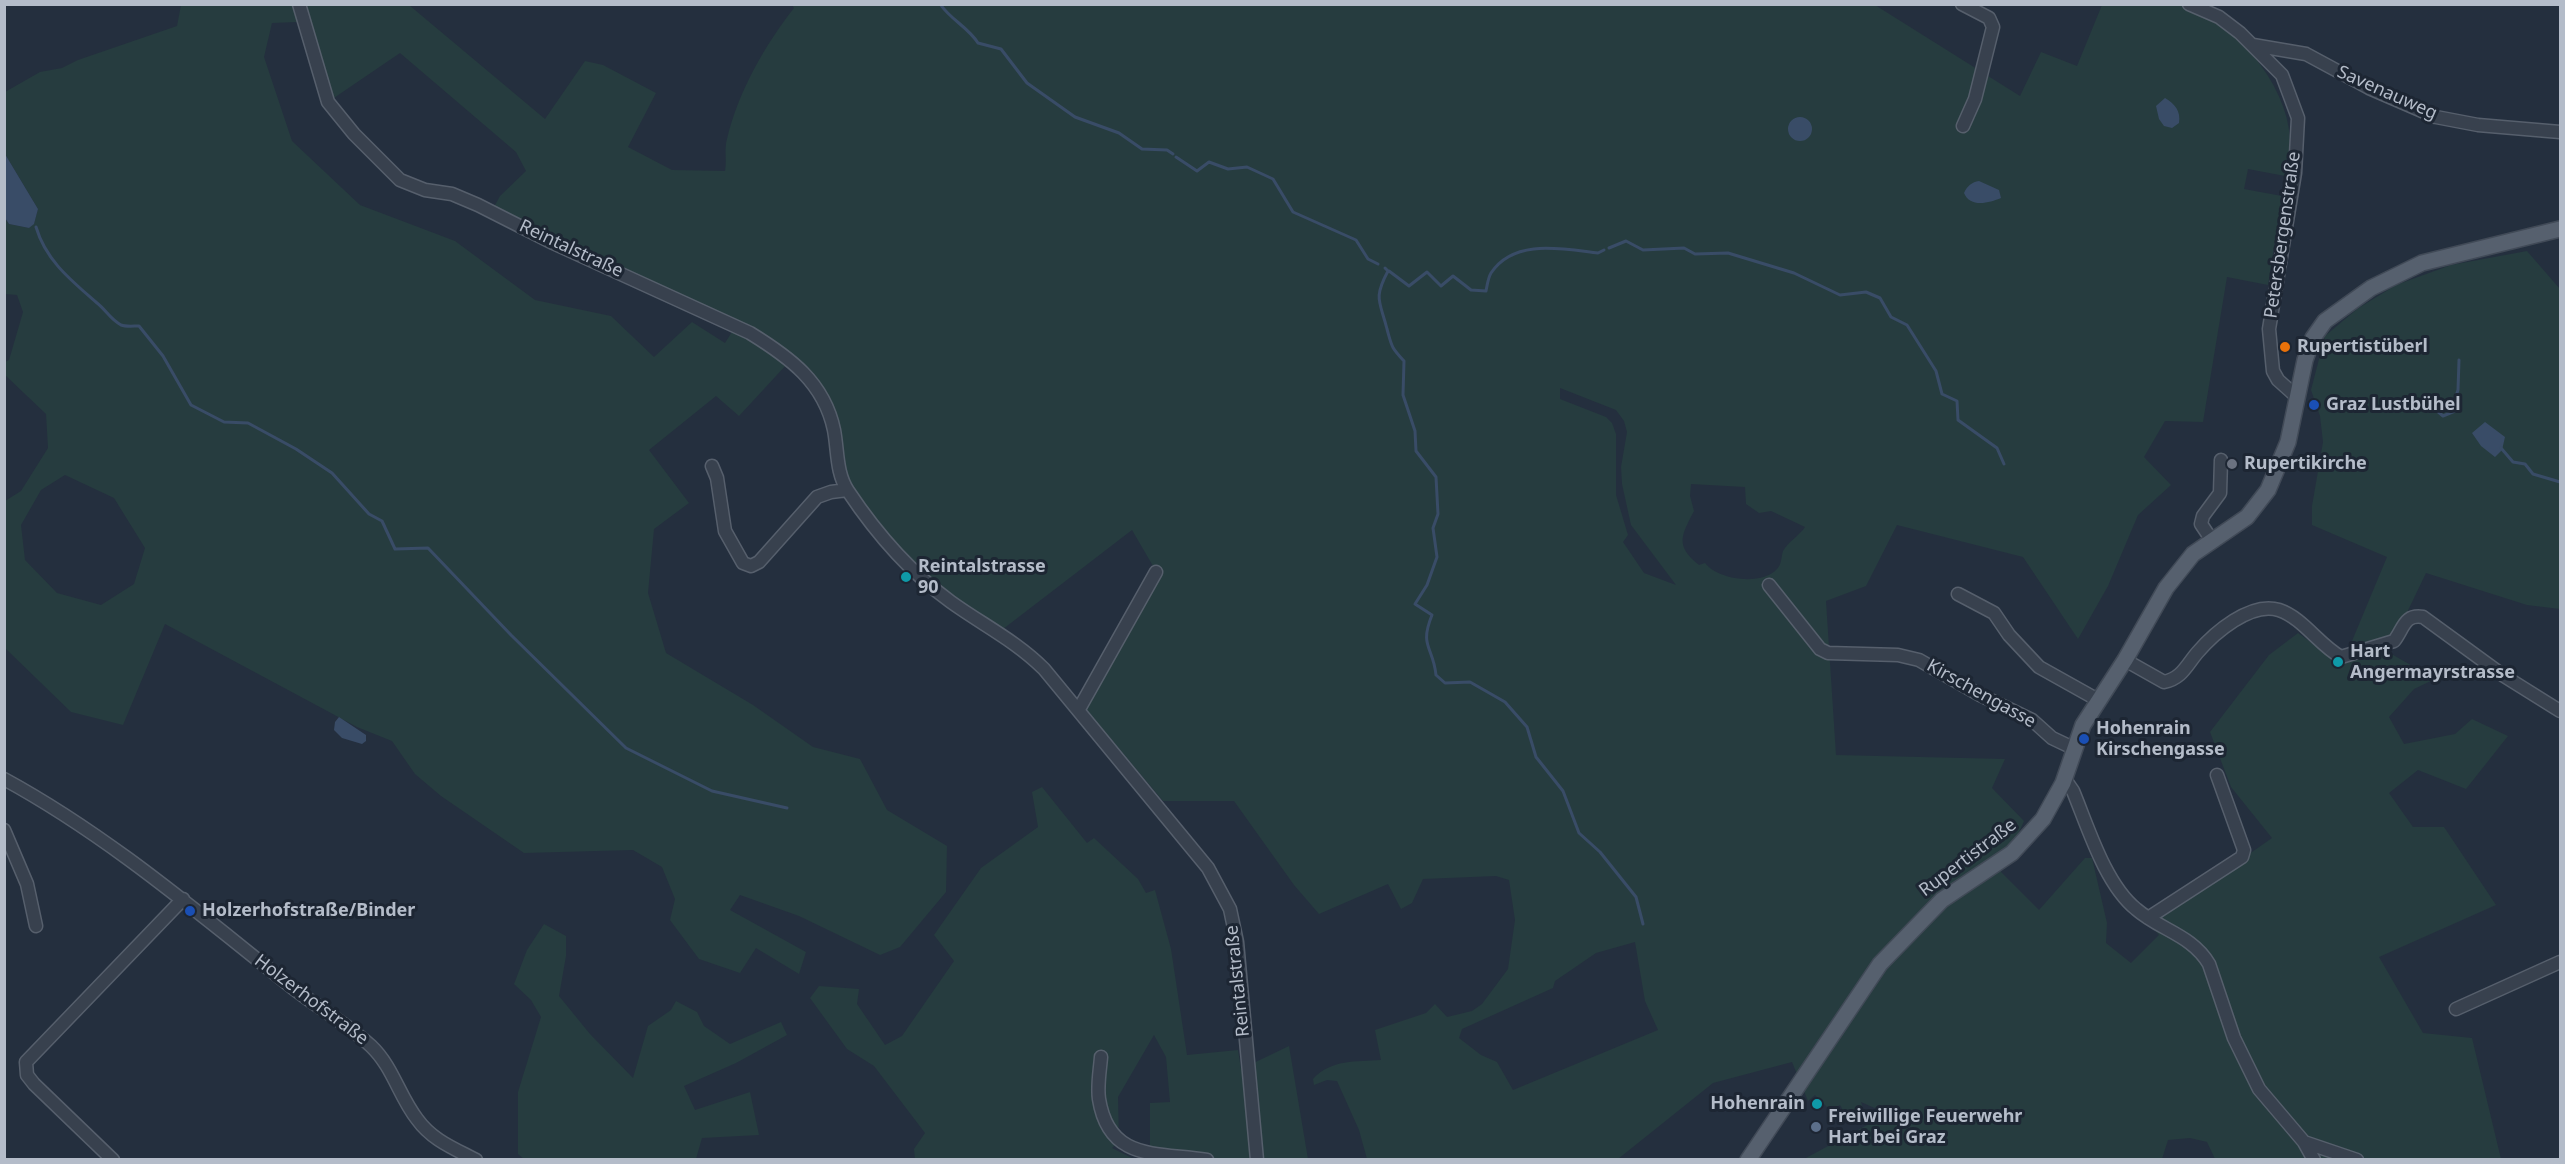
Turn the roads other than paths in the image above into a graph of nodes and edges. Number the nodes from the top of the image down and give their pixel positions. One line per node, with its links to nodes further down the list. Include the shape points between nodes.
1 (299, 4): 11 (street, Reintalstraße, via 328,102 400,180 478,205 750,333 780,351 822,395 841,476)
2 (1962, 4): 5 (street, via 1989,18 1993,27 1975,99)
3 (2189, 4): 4 (street, Petersbergenstraße, via 2219,17)
4 (2253, 45): 6 (street, Savenauweg, via 2306,54 2369,88 2436,117); 8 (street, Petersbergenstraße, via 2282,75 2298,118 2295,173 2269,329 2273,371)
5 (1963, 126)
6 (2560, 132)
7 (2560, 229): 8 (main road, Rupertistraße, via 2422,262 2351,301 2325,321 2313,338)
8 (2298, 397): 12 (main road, Rupertistraße, via 2285,450 2268,490 2247,517)
9 (2221, 460): 12 (street, via 2220,493 2201,524)
10 (711, 466): 11 (street, via 717,478 724,531 743,563 751,566 759,562 817,497)
11 (848, 490): 18 (street, Reintalstraße, via 919,576 1023,648)
12 (2211, 539): 16 (main road, Rupertistraße, via 2182,565)
13 (1156, 572): 18 (street)
14 (1769, 585): 20 (street, Kirschengasse, via 1820,649 1828,653 1898,654 1919,660 2032,720 2052,738)
15 (1958, 594): 17 (street, via 1994,613 2039,667)
16 (2125, 660): 17 (main road, Rupertistraße); 19 (street, via 2164,682 2177,679 2215,635 2258,609 2285,613 2341,657 2394,641 2403,623 2417,616)
17 (2098, 700): 20 (main road, Rupertistraße)
18 (1079, 709): 35 (street, Reintalstraße, via 1208,868 1230,909 1237,942)
19 (2560, 711)
20 (2073, 748): 22 (main road, Rupertistraße)
21 (2217, 776): 26 (street, via 2244,850 2242,857)
22 (2064, 778): 26 (street, via 2120,893); 36 (main road, Rupertistraße, via 2051,807 2026,841 1942,900 1880,964)
23 (4, 779): 25 (street, Holzerhofstraße)
24 (4, 830): 27 (street, via 27,884)
25 (183, 899): 32 (street, via 26,1062 27,1075 34,1084); 33 (street, Holzerhofstraße, via 372,1047 428,1132)
26 (2148, 918): 31 (street, via 2184,937 2202,953 2254,1081)
27 (36, 926)
28 (2560, 962): 29 (street)
29 (2456, 1009)
30 (1101, 1057): 34 (street, via 1098,1097 1106,1122 1119,1141 1154,1155)
31 (2304, 1142): 37 (street); 38 (street)
32 (113, 1160)
33 (476, 1160)
34 (1207, 1160)
35 (1257, 1160)
36 (1748, 1160)
37 (2313, 1160)
38 (2357, 1160)

